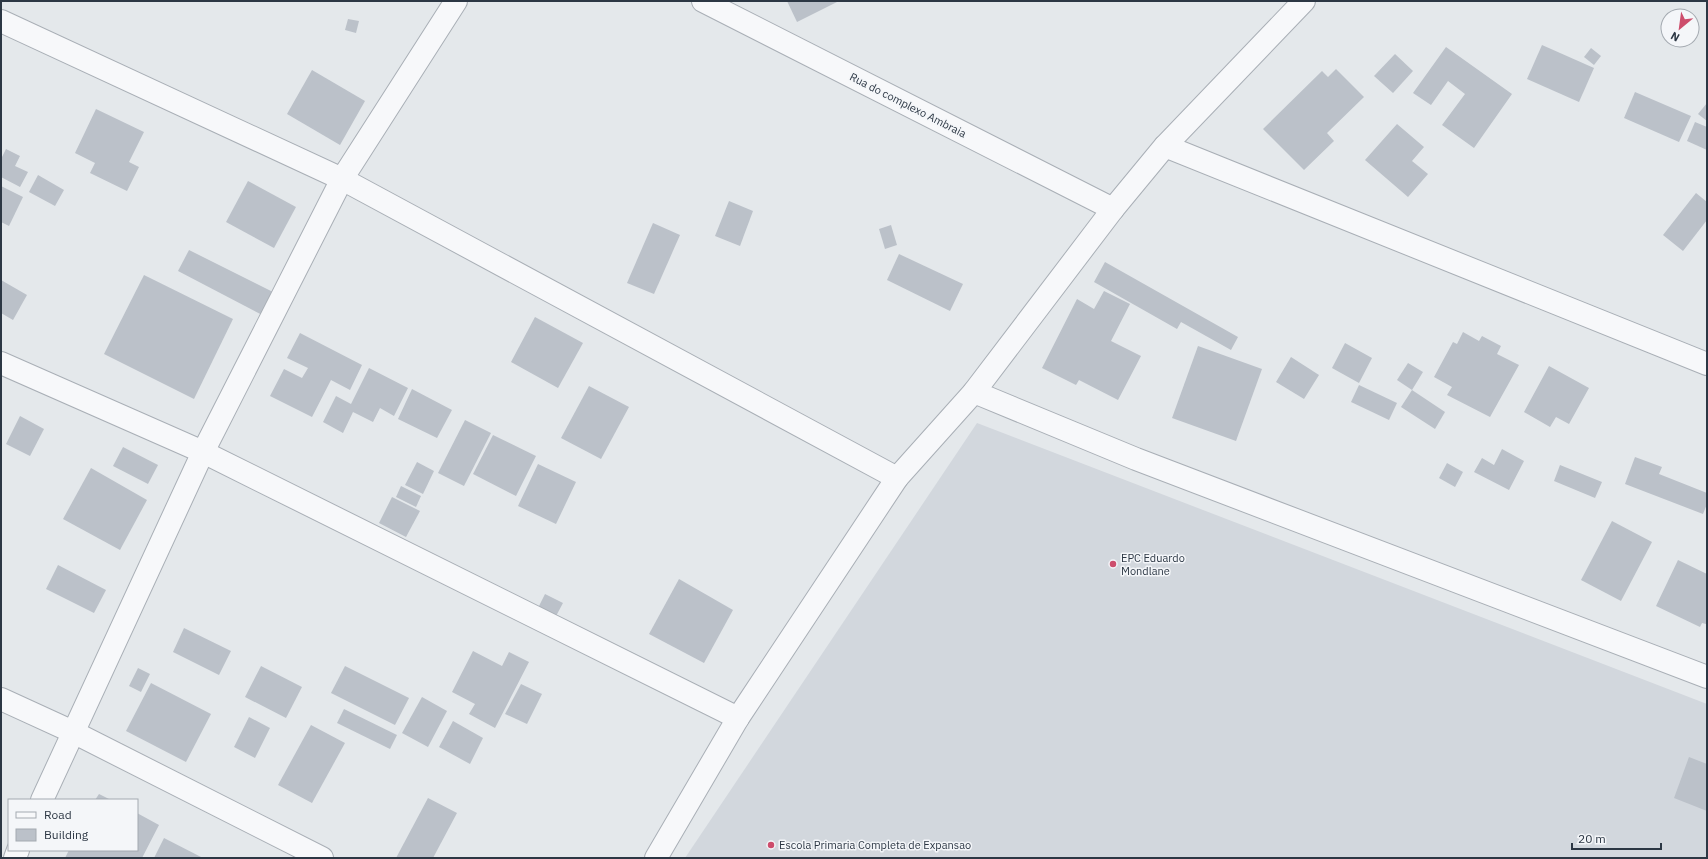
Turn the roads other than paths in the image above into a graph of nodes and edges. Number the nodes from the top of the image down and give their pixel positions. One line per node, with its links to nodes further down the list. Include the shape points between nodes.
1 (456, 1): 6 (street)
2 (703, 1): 7 (street, Rua do complexo Ambraia)
3 (1304, 1): 5 (street)
4 (1, 21): 6 (street)
5 (1165, 146): 7 (street); 9 (street)
6 (342, 179): 11 (street); 12 (street)
7 (1113, 209): 10 (street)
8 (1, 363): 11 (street)
9 (1707, 364)
10 (974, 392): 12 (street); 13 (street, via 1143,462)
11 (202, 452): 15 (street); 16 (street)
12 (898, 478): 15 (street)
13 (1707, 677)
14 (1, 699): 16 (street)
15 (738, 718): 19 (street)
16 (73, 732): 17 (street); 18 (street)
17 (42, 799)
18 (322, 858)
19 (656, 858)

